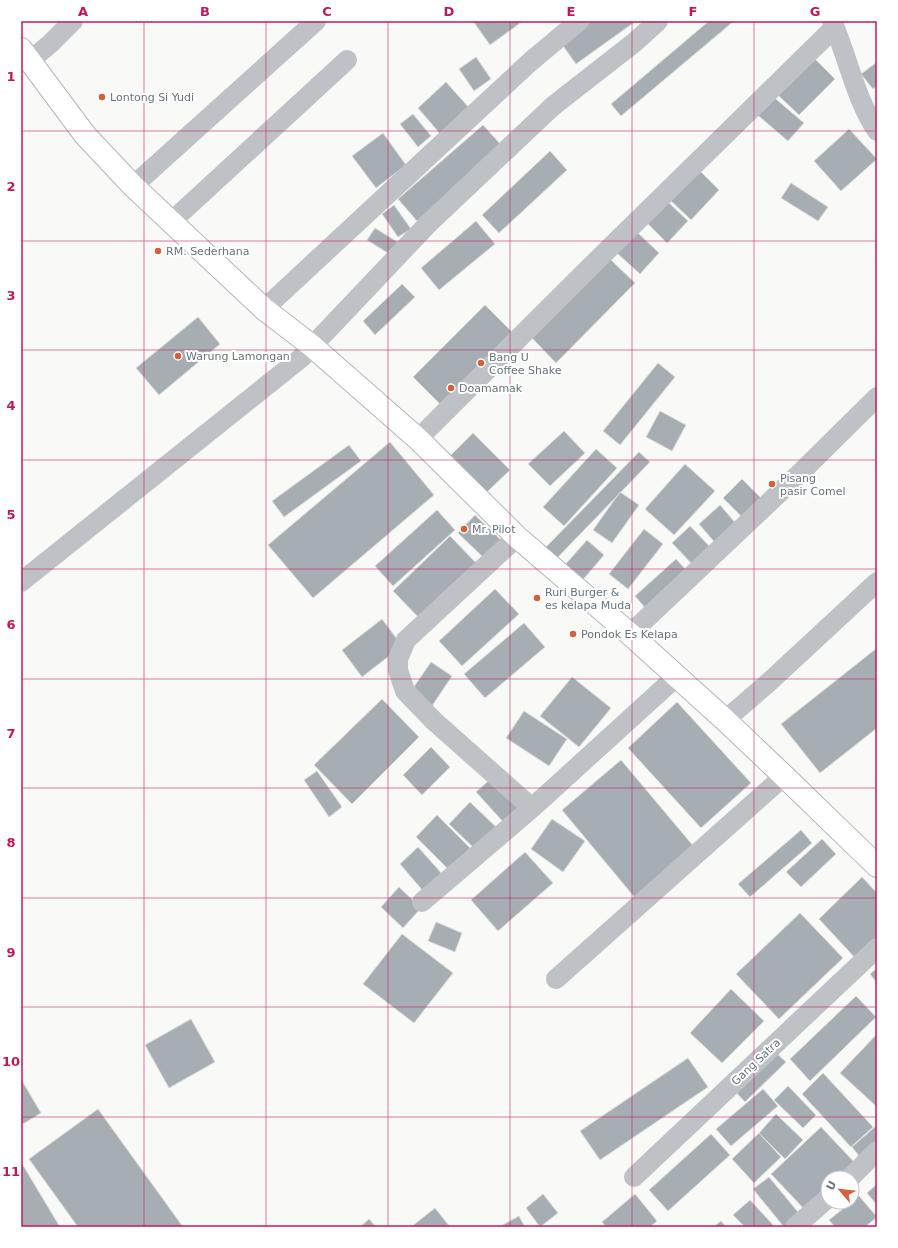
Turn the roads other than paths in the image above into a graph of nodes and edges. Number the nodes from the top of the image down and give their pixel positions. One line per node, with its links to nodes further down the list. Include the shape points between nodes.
1 (73, 21): 6 (street, via 51,43)
2 (316, 21): 9 (street)
3 (579, 21): 11 (street, via 524,67)
4 (658, 21): 12 (street, via 547,111 428,224)
5 (834, 24): 8 (street, via 858,93); 14 (street)
6 (26, 54): 9 (main road, via 86,135)
7 (347, 60): 10 (street)
8 (877, 131)
9 (133, 186): 10 (main road)
10 (172, 221): 11 (main road)
11 (264, 309): 12 (main road)
12 (312, 346): 14 (main road); 16 (street, via 301,358)
13 (877, 397): 18 (street)
14 (418, 439): 15 (main road)
15 (517, 537): 18 (main road); 22 (street, via 406,640 398,659 398,670 405,691 434,721)
16 (21, 582)
17 (877, 582): 20 (street)
18 (630, 634): 19 (main road)
19 (676, 677): 20 (main road); 22 (street)
20 (724, 720): 21 (main road)
21 (784, 776): 23 (main road); 26 (street)
22 (532, 808): 24 (street)
23 (877, 866)
24 (422, 902)
25 (877, 948): 29 (street, Gang Satra)
26 (556, 979)
27 (877, 1152): 28 (street)
28 (858, 1170)
29 (634, 1177)
30 (820, 1205): 31 (street)
31 (795, 1227)

